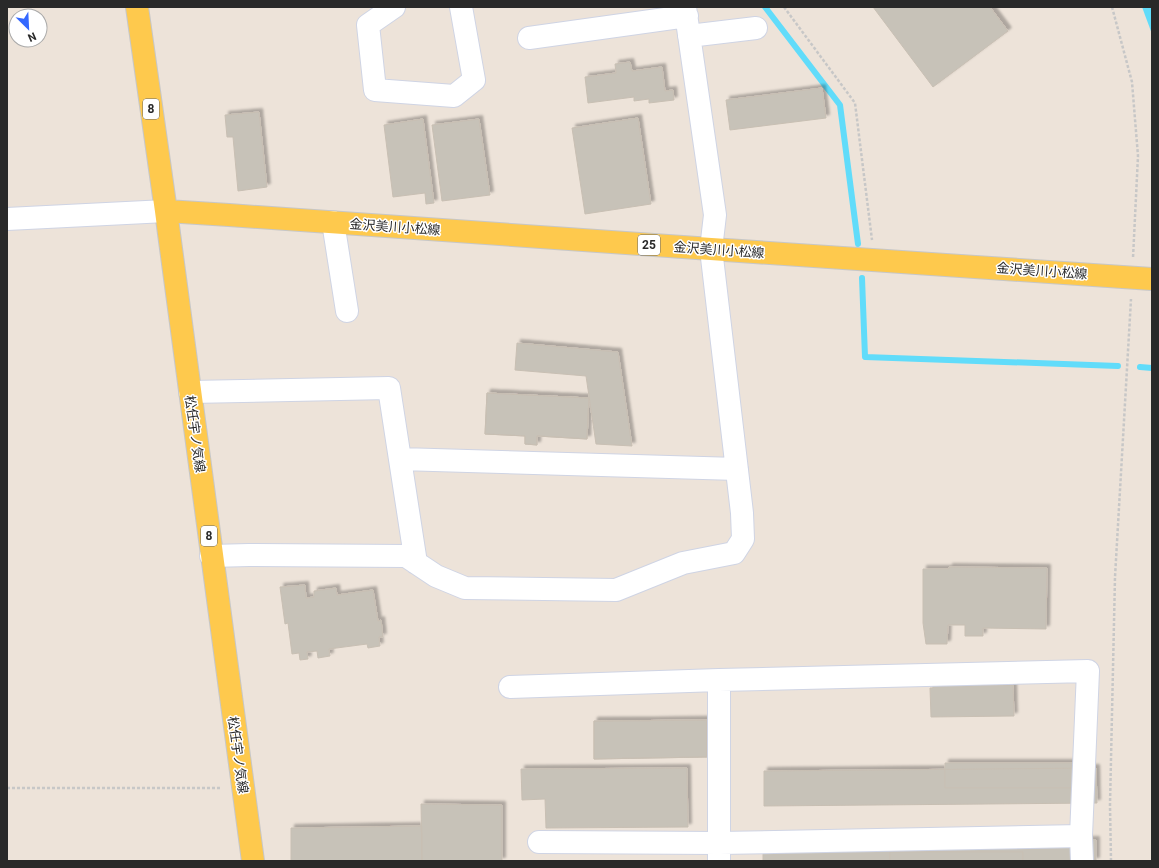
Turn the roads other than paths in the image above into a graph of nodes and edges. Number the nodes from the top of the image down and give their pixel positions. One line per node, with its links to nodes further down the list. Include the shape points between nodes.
1 (137, 7): 7 (main road, 松任宇ノ気線 / 8)
2 (394, 7): 3 (street, via 368,25 375,90 454,96 474,80)
3 (461, 7)
4 (687, 20): 5 (street); 6 (street); 10 (street, via 715,215)
5 (756, 28)
6 (530, 38)
7 (166, 211): 8 (street); 9 (main road, 金沢美川小松線 / 25); 13 (main road, 松任宇ノ気線 / 8)
8 (7, 219)
9 (333, 222): 10 (main road, 金沢美川小松線 / 25); 12 (street)
10 (711, 249): 11 (main road, 金沢美川小松線 / 25); 15 (street)
11 (1142, 278)
12 (347, 310)
13 (190, 392): 14 (street, via 389,388); 16 (main road, 松任宇ノ気線 / 8)
14 (400, 459): 15 (street); 17 (street)
15 (737, 469): 17 (street, via 743,539 734,553 684,563 616,590 465,588 436,576)
16 (212, 556): 17 (street, via 406,556); 23 (main road, 松任宇ノ気線 / 8)
17 (416, 563)
18 (719, 680): 19 (street); 20 (street, via 1088,671); 22 (street)
19 (510, 687)
20 (1081, 836): 22 (street); 24 (street)
21 (539, 842): 22 (street)
22 (719, 852)
23 (253, 861)
24 (1082, 861)

